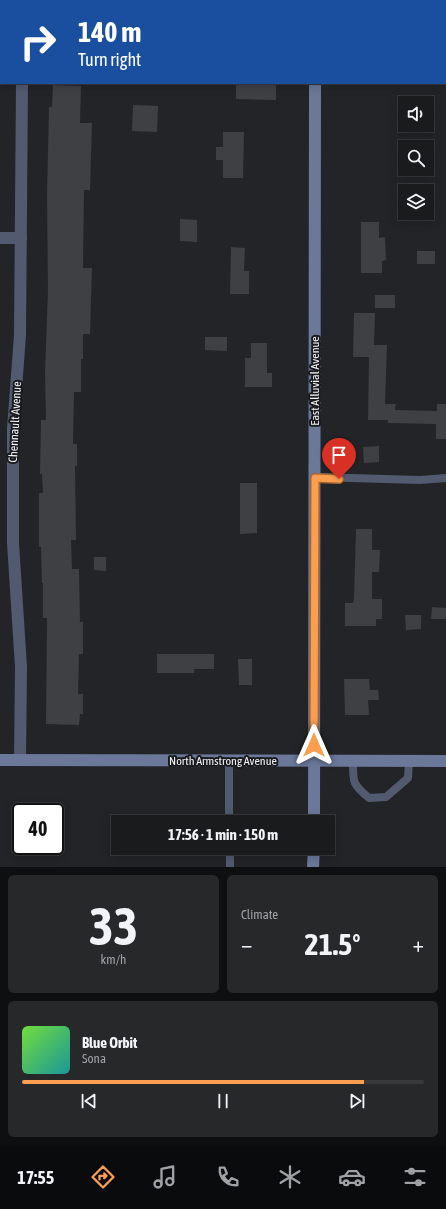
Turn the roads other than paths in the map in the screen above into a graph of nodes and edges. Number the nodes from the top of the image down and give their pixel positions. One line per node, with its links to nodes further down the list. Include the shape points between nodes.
1 (22, 84): 4 (street, Chennault Avenue)
2 (315, 84): 5 (street, East Alluvial Avenue)
3 (0, 238): 4 (street)
4 (21, 238): 8 (street, Chennault Avenue, via 20,335 13,463 14,550 21,667)
5 (315, 478): 6 (lane); 11 (street, East Alluvial Avenue)
6 (446, 478)
7 (0, 760): 8 (street, North Armstrong Avenue)
8 (20, 760): 10 (street, North Armstrong Avenue)
9 (409, 760): 12 (street, North Armstrong Avenue); 12 (lane, via 408,778 386,797 369,798 356,787); 13 (street, North Armstrong Avenue)
10 (229, 761): 11 (street, North Armstrong Avenue); 14 (lane)
11 (314, 761): 12 (street, North Armstrong Avenue); 15 (street, East Alluvial Avenue)
12 (353, 761)
13 (446, 761)
14 (229, 815)
15 (314, 815)
16 (230, 855): 18 (lane)
17 (314, 855): 19 (street)
18 (230, 867)
19 (313, 867)

